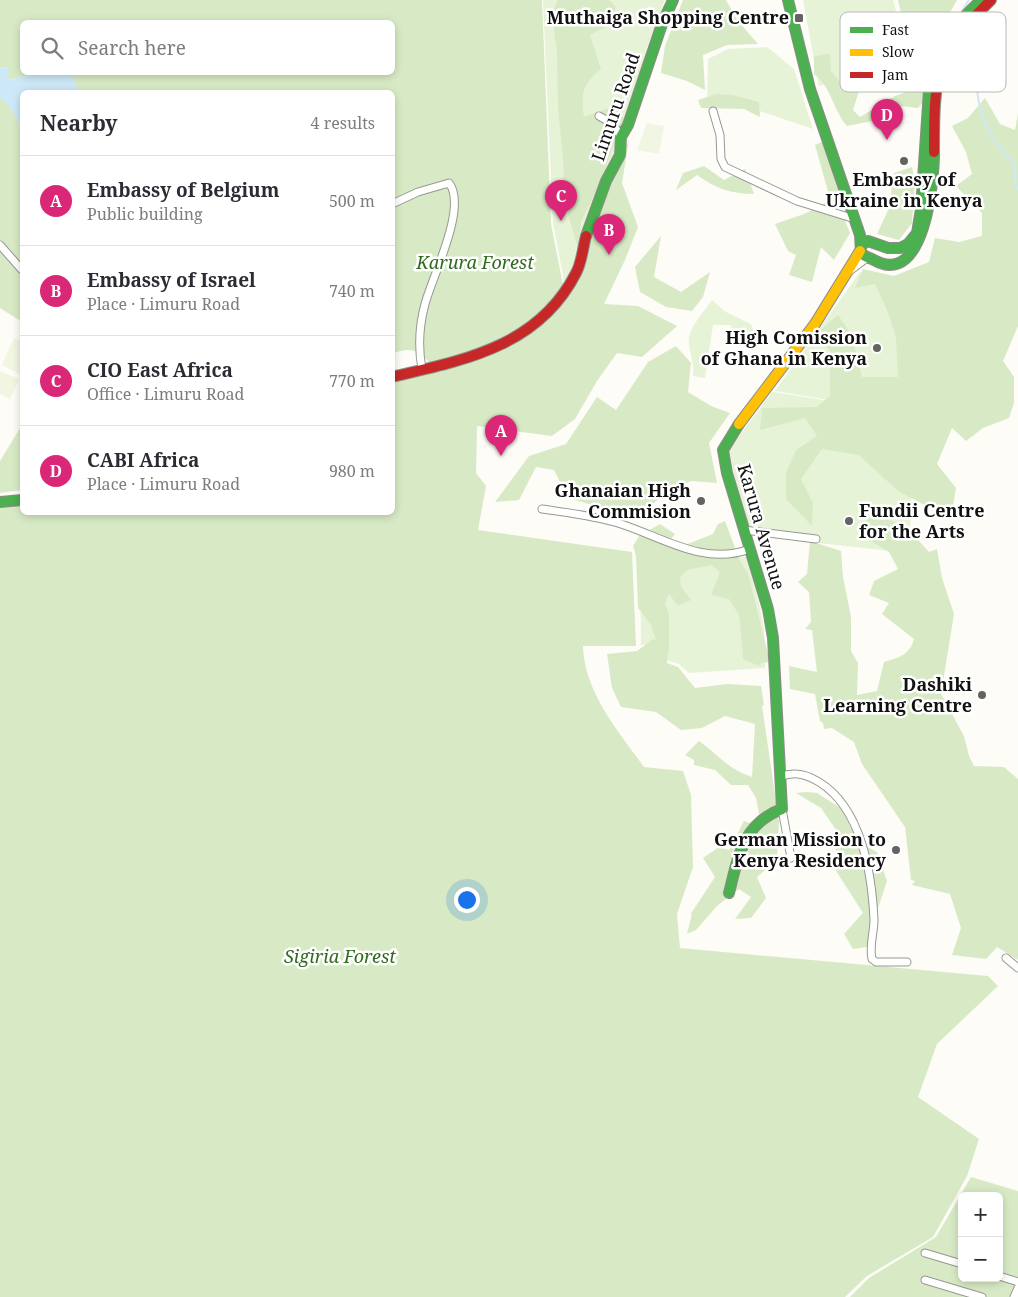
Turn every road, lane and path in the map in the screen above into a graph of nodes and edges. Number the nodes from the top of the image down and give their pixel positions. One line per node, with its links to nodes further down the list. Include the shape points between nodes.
1 (673, 0): 12 (main road, Limuru Road)
2 (788, 0): 14 (main road, via 813,98)
3 (795, 0): 16 (main road, via 816,99)
4 (981, 0): 6 (main road)
5 (991, 0): 7 (main road)
6 (972, 12)
7 (976, 12)
8 (929, 92): 16 (main road, via 917,233 900,248)
9 (937, 92): 16 (main road, via 934,160 923,232 909,255 898,265 875,263)
10 (713, 110): 14 (street, via 725,167 797,201)
11 (599, 116): 12 (street, via 613,124)
12 (621, 137): 18 (main road, Limuru Road, via 620,155 589,222 577,272 557,302 522,335 465,360)
13 (395, 203): 18 (street, via 449,183 454,195 456,209 424,310 418,344)
14 (854, 219): 16 (main road)
15 (0, 245): 17 (street)
16 (867, 249): 23 (main road, Karura Avenue, via 724,445 723,456)
17 (20, 268)
18 (422, 369): 19 (main road, Limuru Road)
19 (395, 376)
20 (20, 500): 21 (main road)
21 (0, 502)
22 (542, 509): 25 (street, via 616,523 683,549 715,553 740,552)
23 (744, 530): 24 (street); 25 (main road, Karura Avenue)
24 (816, 539)
25 (750, 548): 26 (main road, Karura Avenue, via 768,608 773,638)
26 (780, 777): 27 (main road, Karura Avenue); 31 (street, via 790,772 805,775 824,786 852,818 866,854 873,907 872,959 876,962)
27 (782, 806): 28 (street); 29 (main road, via 755,823 748,834)
28 (791, 858)
29 (729, 892)
30 (1006, 958): 32 (street)
31 (907, 962)
32 (1018, 968)
33 (925, 1253): 34 (street)
34 (958, 1263)
35 (1003, 1277): 37 (street)
36 (925, 1280): 39 (street)
37 (1018, 1282)
38 (1018, 1288): 40 (street)
39 (982, 1297)
40 (1014, 1297)

